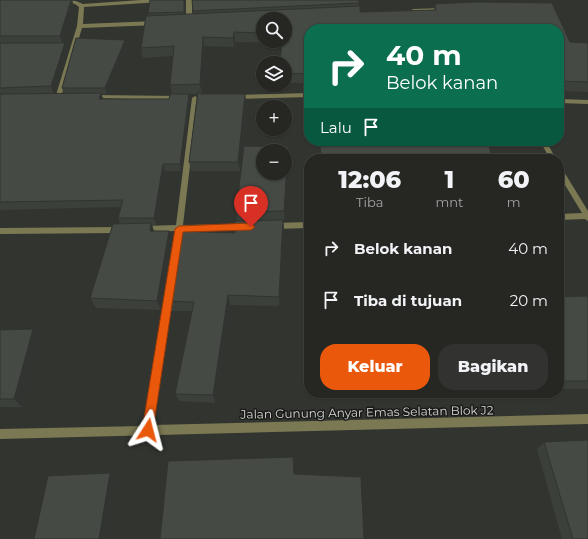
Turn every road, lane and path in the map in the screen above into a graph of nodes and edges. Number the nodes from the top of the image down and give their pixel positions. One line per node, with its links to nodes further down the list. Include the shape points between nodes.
1 (66, 0): 4 (street); 5 (street)
2 (161, 0): 5 (street)
3 (189, 0): 10 (street)
4 (58, 1)
5 (82, 6): 12 (street)
6 (448, 10): 7 (street)
7 (408, 11)
8 (197, 20): 10 (street)
9 (181, 21): 10 (street)
10 (189, 21)
11 (166, 22): 12 (street)
12 (80, 26): 13 (street)
13 (74, 46): 14 (street); 16 (street)
14 (66, 47)
15 (304, 95): 18 (street)
16 (58, 97): 17 (street); 19 (street)
17 (66, 97)
18 (225, 97)
19 (44, 98)
20 (88, 98): 27 (street, via 198,98)
21 (564, 101): 22 (street)
22 (588, 102)
23 (564, 178): 25 (street)
24 (564, 217): 25 (street)
25 (587, 217)
26 (304, 225): 27 (street)
27 (179, 229): 28 (street); 30 (street)
28 (0, 231)
29 (588, 419): 30 (street, Jalan Gunung Anyar Emas Selatan Blok J2)
30 (148, 430): 31 (street, Jalan Gunung Anyar Emas Selatan Blok J2)
31 (0, 434)

